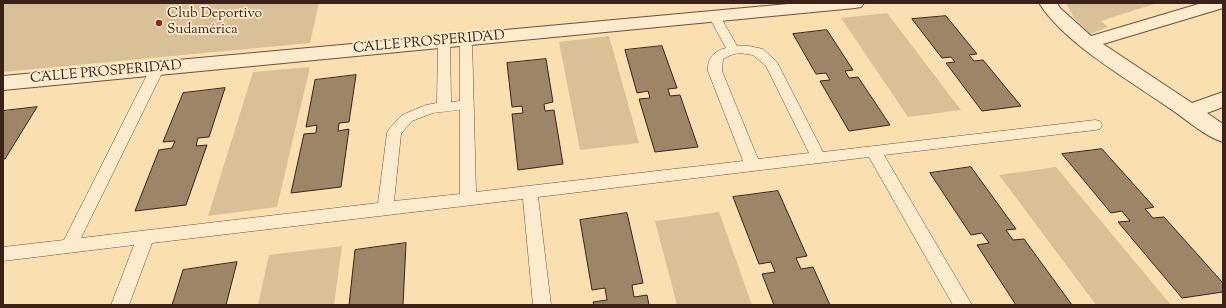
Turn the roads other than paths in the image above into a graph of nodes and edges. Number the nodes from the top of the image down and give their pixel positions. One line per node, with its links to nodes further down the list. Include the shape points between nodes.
1 (855, 3): 4 (street, CALLE PROSPERIDAD)
2 (1048, 3): 7 (street, via 1054,12)
3 (1221, 3): 7 (street)
4 (712, 10): 5 (street, CALLE PROSPERIDAD); 8 (lane)
5 (466, 40): 6 (street, CALLE PROSPERIDAD); 12 (lane)
6 (444, 42): 9 (street, CALLE PROSPERIDAD); 13 (lane)
7 (1088, 43): 14 (street)
8 (734, 51): 18 (lane, via 757,51 765,56); 19 (lane, via 725,52 717,57 714,63 715,71)
9 (157, 69): 10 (street, CALLE PROSPERIDAD); 24 (lane)
10 (3, 83)
11 (1223, 99): 14 (street)
12 (467, 105): 13 (lane); 21 (lane)
13 (444, 107): 22 (lane, via 431,108 407,118 394,133)
14 (1189, 112): 16 (street)
15 (1095, 125): 17 (lane)
16 (1223, 134)
17 (874, 152): 18 (lane); 28 (lane)
18 (819, 158): 19 (lane)
19 (753, 166): 20 (lane)
20 (530, 192): 21 (lane); 27 (lane)
21 (468, 199): 22 (lane)
22 (385, 209): 23 (lane)
23 (146, 238): 24 (lane); 26 (lane)
24 (69, 246): 25 (lane)
25 (3, 254)
26 (120, 305)
27 (542, 305)
28 (963, 305)

